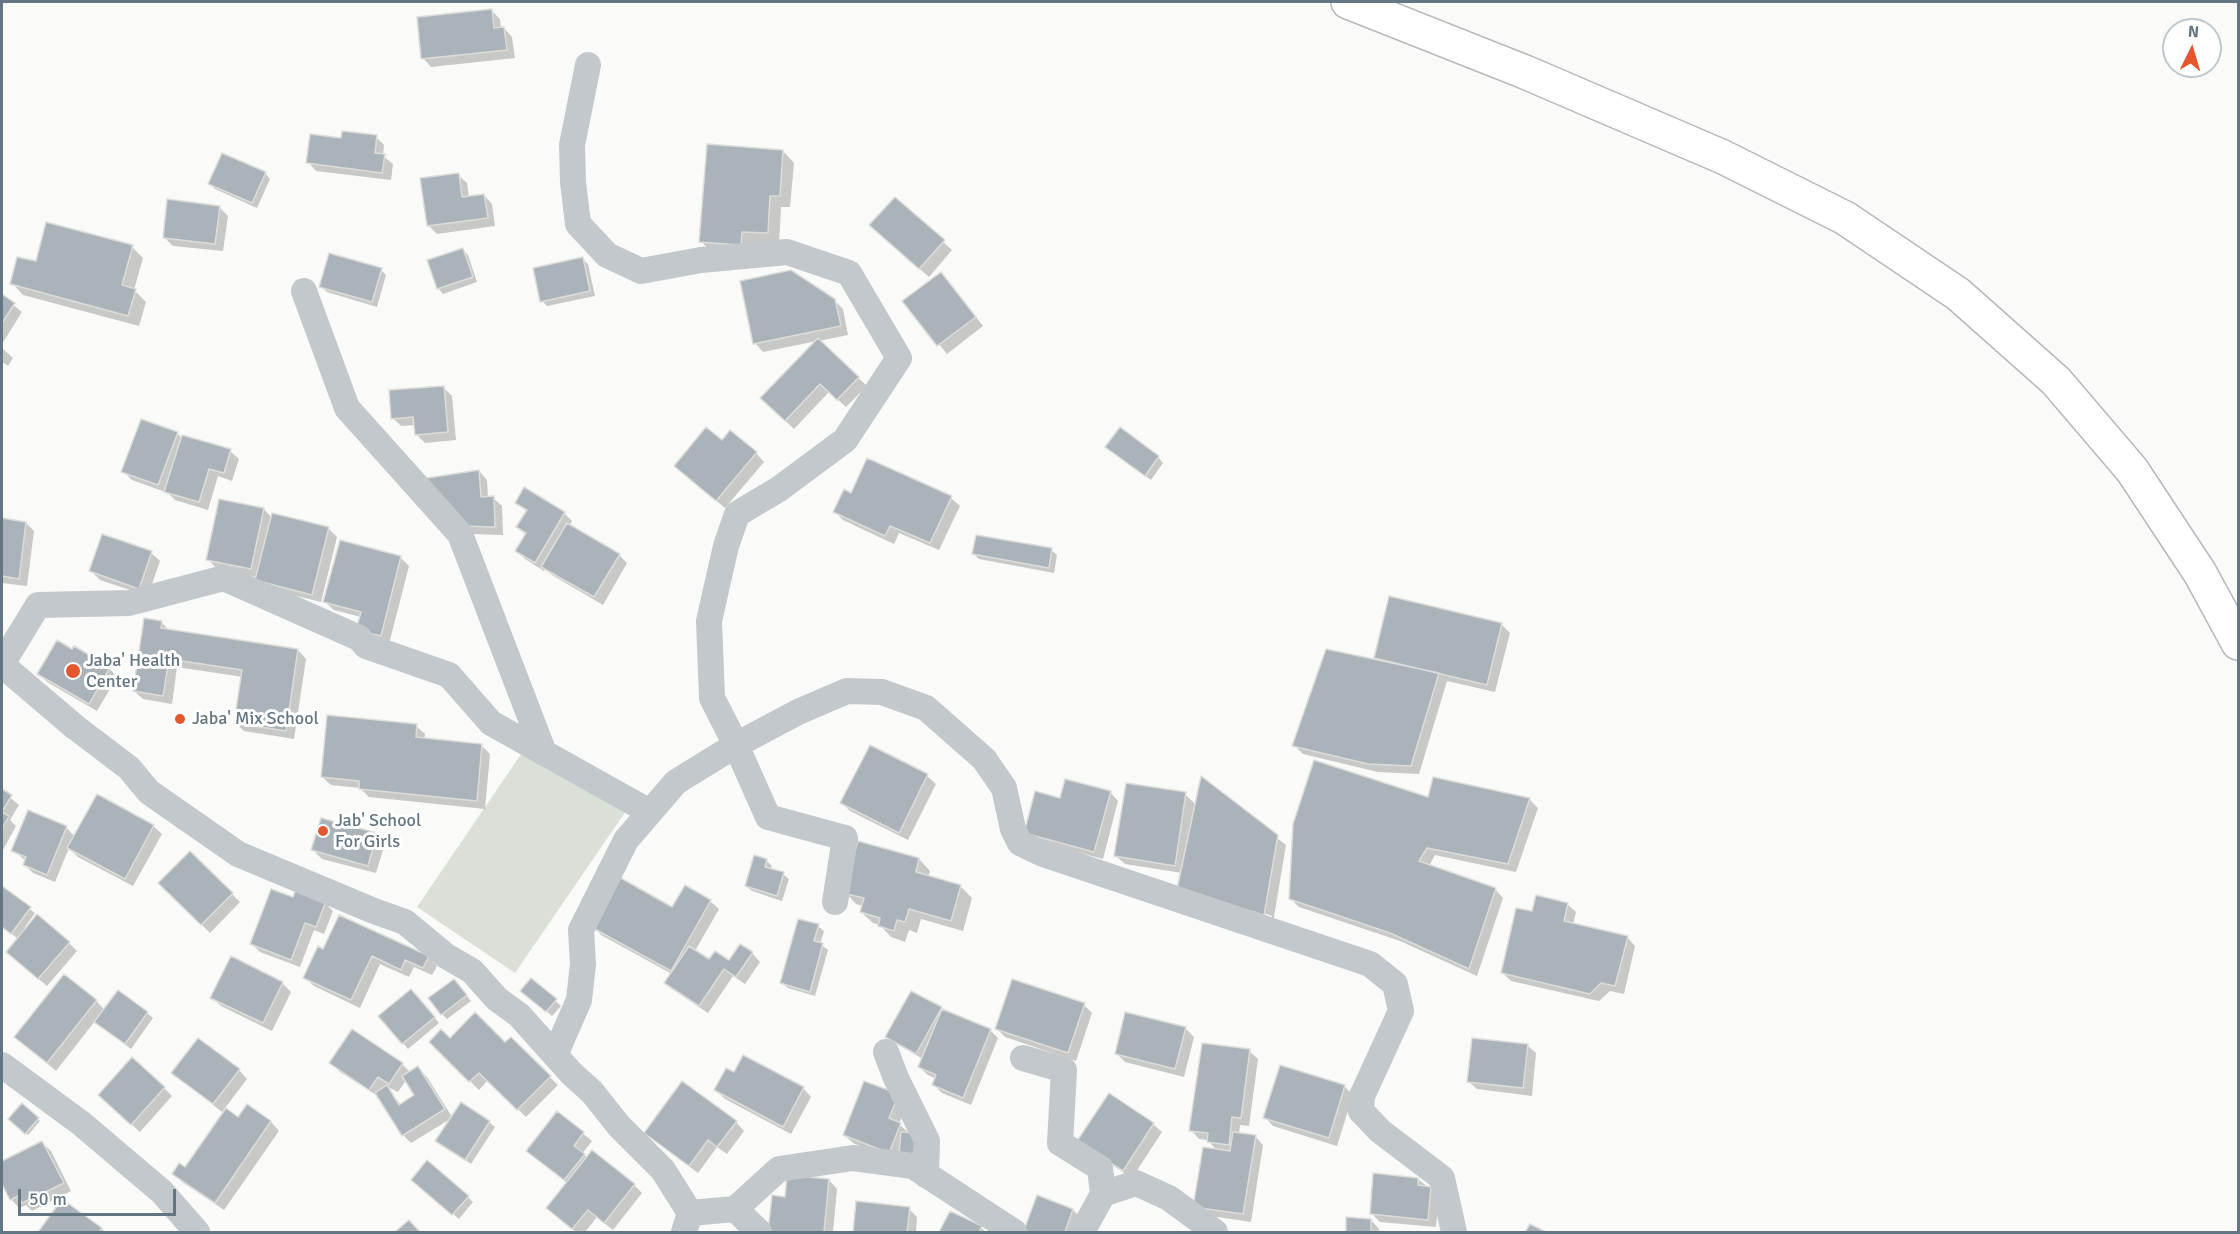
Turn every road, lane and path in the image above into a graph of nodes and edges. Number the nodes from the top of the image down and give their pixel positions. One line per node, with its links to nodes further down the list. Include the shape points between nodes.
1 (1348, 2): 4 (highway, via 1723,157 1845,218 1958,294 2056,381 2132,471 2200,573)
2 (588, 65): 6 (street, via 572,145 573,182 578,224 607,255 641,271 701,260 787,252 849,273 898,358 845,440 779,489 737,514 709,621 712,698)
3 (304, 291): 7 (street, via 347,408 460,534)
4 (2238, 643)
5 (2, 664): 7 (street, via 38,605 129,603 224,578 358,638 366,646 449,675 491,723); 11 (street, via 129,768 149,792 238,854 405,922 446,956 472,971)
6 (736, 745): 8 (street, via 676,782); 9 (street, via 768,818 845,838); 23 (street, via 847,691 882,692 926,708 984,759 1004,788 1020,843 1054,858 1370,964 1395,984 1401,1011 1362,1096 1361,1111 1380,1131 1442,1178)
7 (544, 753): 8 (street)
8 (650, 812): 11 (street, via 626,840 581,930 579,1000)
9 (835, 902)
10 (886, 1052): 14 (street, via 927,1141)
11 (555, 1055): 17 (street, via 663,1170)
12 (1023, 1058): 15 (street, via 1064,1070 1060,1143 1100,1168)
13 (2, 1065): 18 (street, via 82,1124 162,1192)
14 (926, 1175): 16 (street, via 913,1166 853,1158 779,1168); 20 (street)
15 (1103, 1194): 21 (street); 22 (street, via 1136,1183 1169,1198)
16 (735, 1209): 17 (street); 19 (street)
17 (687, 1223)
18 (197, 1233)
19 (759, 1233)
20 (1014, 1233)
21 (1082, 1233)
22 (1215, 1233)
23 (1454, 1233)

